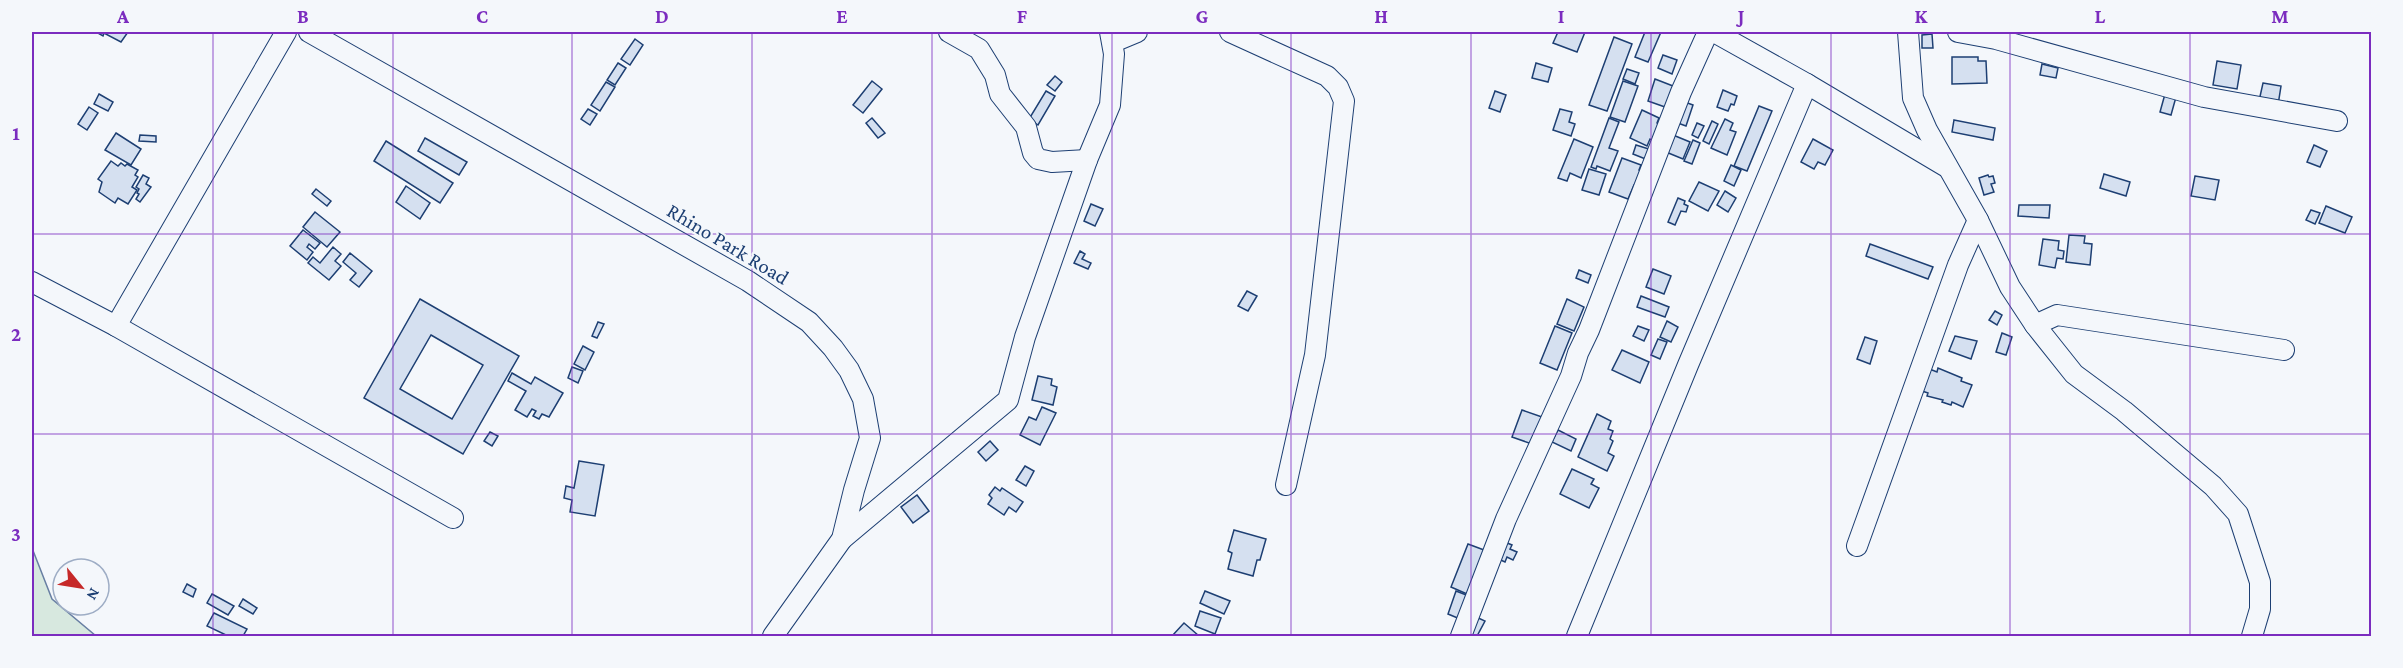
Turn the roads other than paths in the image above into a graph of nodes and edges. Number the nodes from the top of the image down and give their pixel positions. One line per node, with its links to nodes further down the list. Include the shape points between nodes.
1 (286, 32): 18 (street)
2 (309, 32): 22 (street, Rhino Park Road, via 748,281 809,322 849,370 868,418 870,438)
3 (949, 32): 13 (street, via 979,49 995,75 1000,94 1026,127 1038,159)
4 (1137, 32): 10 (street)
5 (1230, 32): 20 (street, via 1327,76 1344,101 1315,355)
6 (1708, 32): 25 (street, via 1681,92 1572,376 1506,519)
7 (1714, 32): 11 (street)
8 (1908, 32): 14 (street, via 1913,98)
9 (1958, 32): 12 (street, via 2204,97)
10 (1112, 37): 13 (street, via 1110,105)
11 (1807, 84): 14 (street); 26 (street)
12 (2337, 121)
13 (1087, 160): 22 (street, via 1025,337 1008,400)
14 (1945, 166): 15 (street)
15 (1978, 220): 17 (street, via 2010,287); 23 (street, via 1958,265)
16 (32, 282): 18 (street)
17 (2035, 325): 19 (street, via 2057,315); 27 (street, via 2074,374 2124,411 2231,504 2243,527 2260,582 2260,609)
18 (116, 326): 21 (street)
19 (2284, 350)
20 (1286, 485)
21 (453, 518)
22 (842, 539): 24 (street, Rhino Park Road)
23 (1857, 546)
24 (773, 636)
25 (1461, 636)
26 (1577, 636)
27 (2252, 636)

